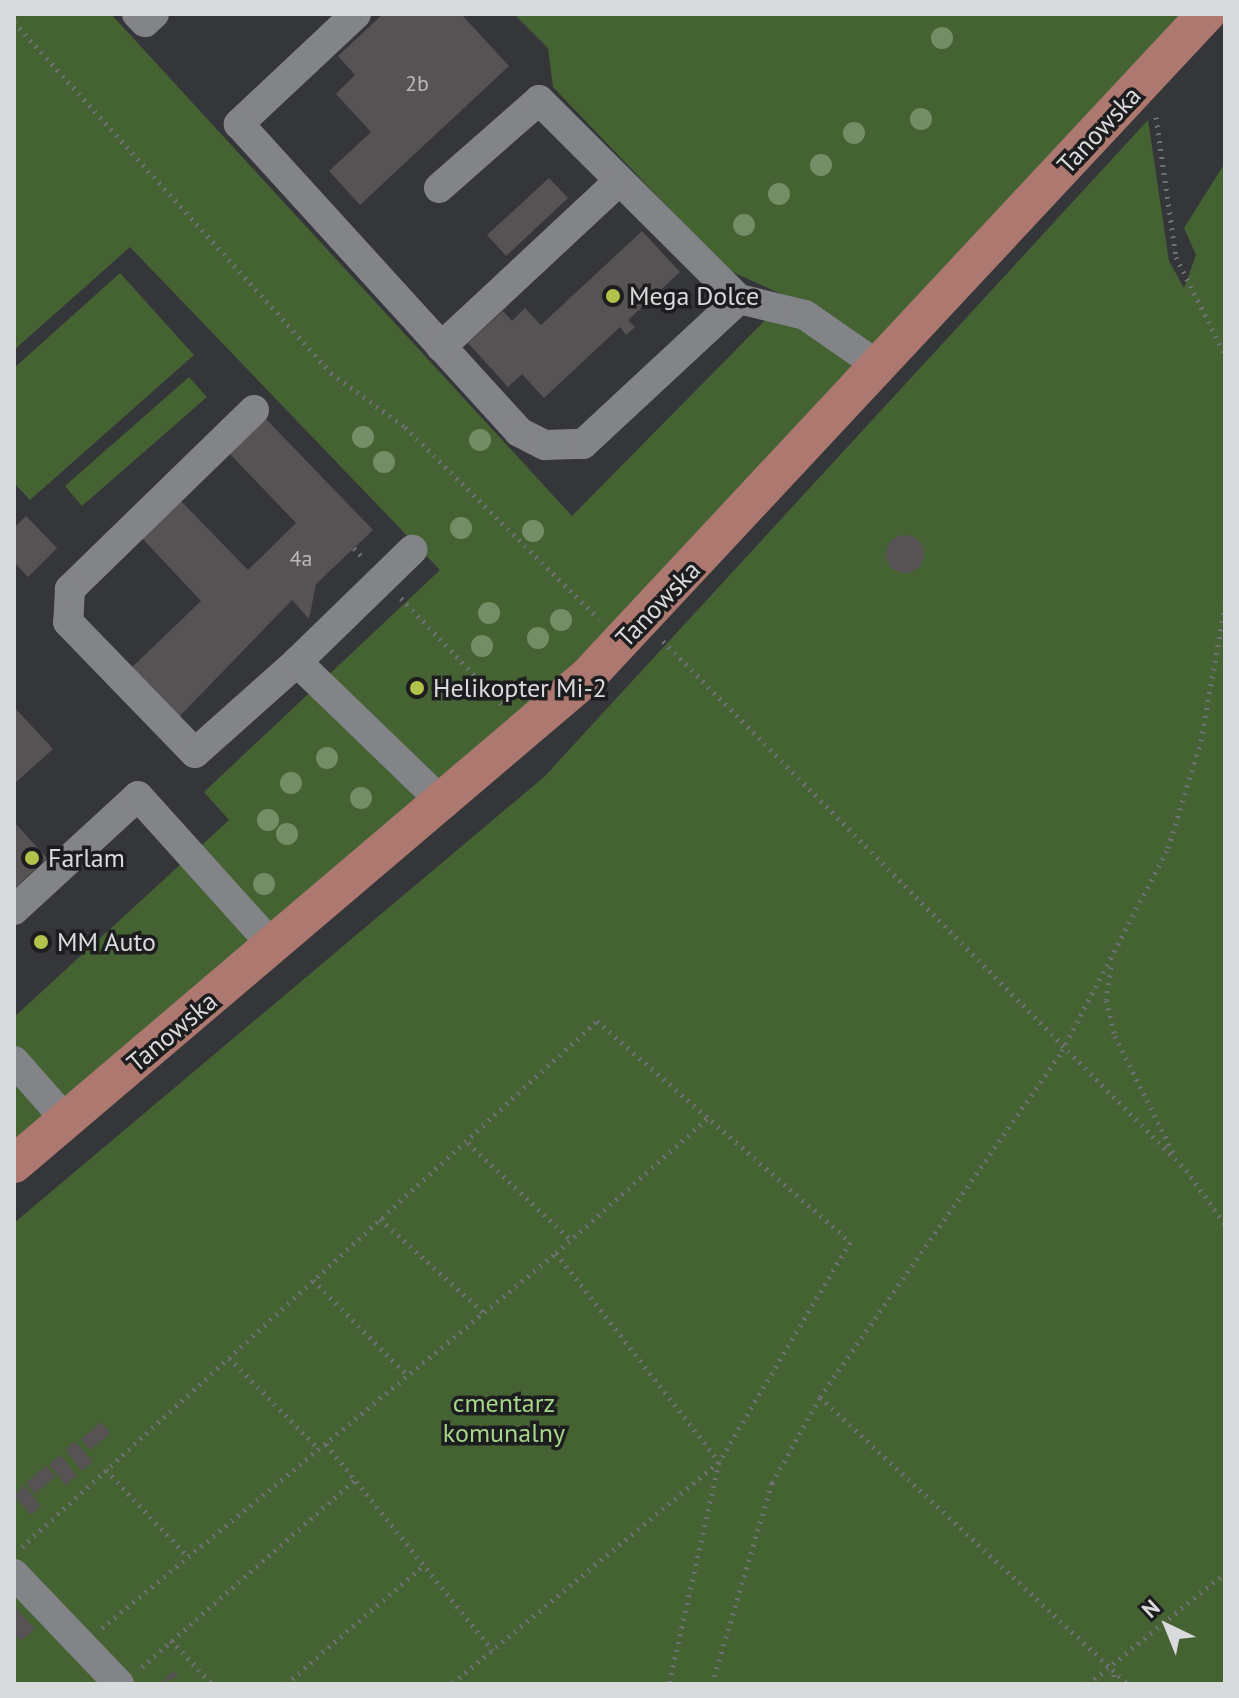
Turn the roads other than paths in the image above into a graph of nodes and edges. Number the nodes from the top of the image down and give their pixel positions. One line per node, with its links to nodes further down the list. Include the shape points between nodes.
1 (137, 14): 2 (lane, via 145,22)
2 (154, 14)
3 (356, 14): 8 (lane, via 239,124)
4 (1206, 14): 9 (main road, Tanowska)
5 (616, 184): 6 (lane, via 539,100); 7 (lane); 8 (lane)
6 (439, 188)
7 (739, 299): 8 (lane, via 583,444 545,445 519,432); 9 (lane, via 805,315)
8 (441, 347)
9 (880, 367): 13 (main road, Tanowska, via 633,631)
10 (254, 410): 12 (lane, via 70,589 65,609 68,622 115,677 195,753)
11 (412, 550): 12 (lane)
12 (297, 662): 13 (lane)
13 (444, 804): 15 (main road, Tanowska)
14 (14, 910): 15 (lane, via 138,796)
15 (274, 947): 17 (main road, Tanowska)
16 (14, 1061): 17 (lane)
17 (66, 1120): 18 (main road, Tanowska)
18 (14, 1164)
19 (14, 1574): 20 (lane, via 80,1646)
20 (126, 1680)

